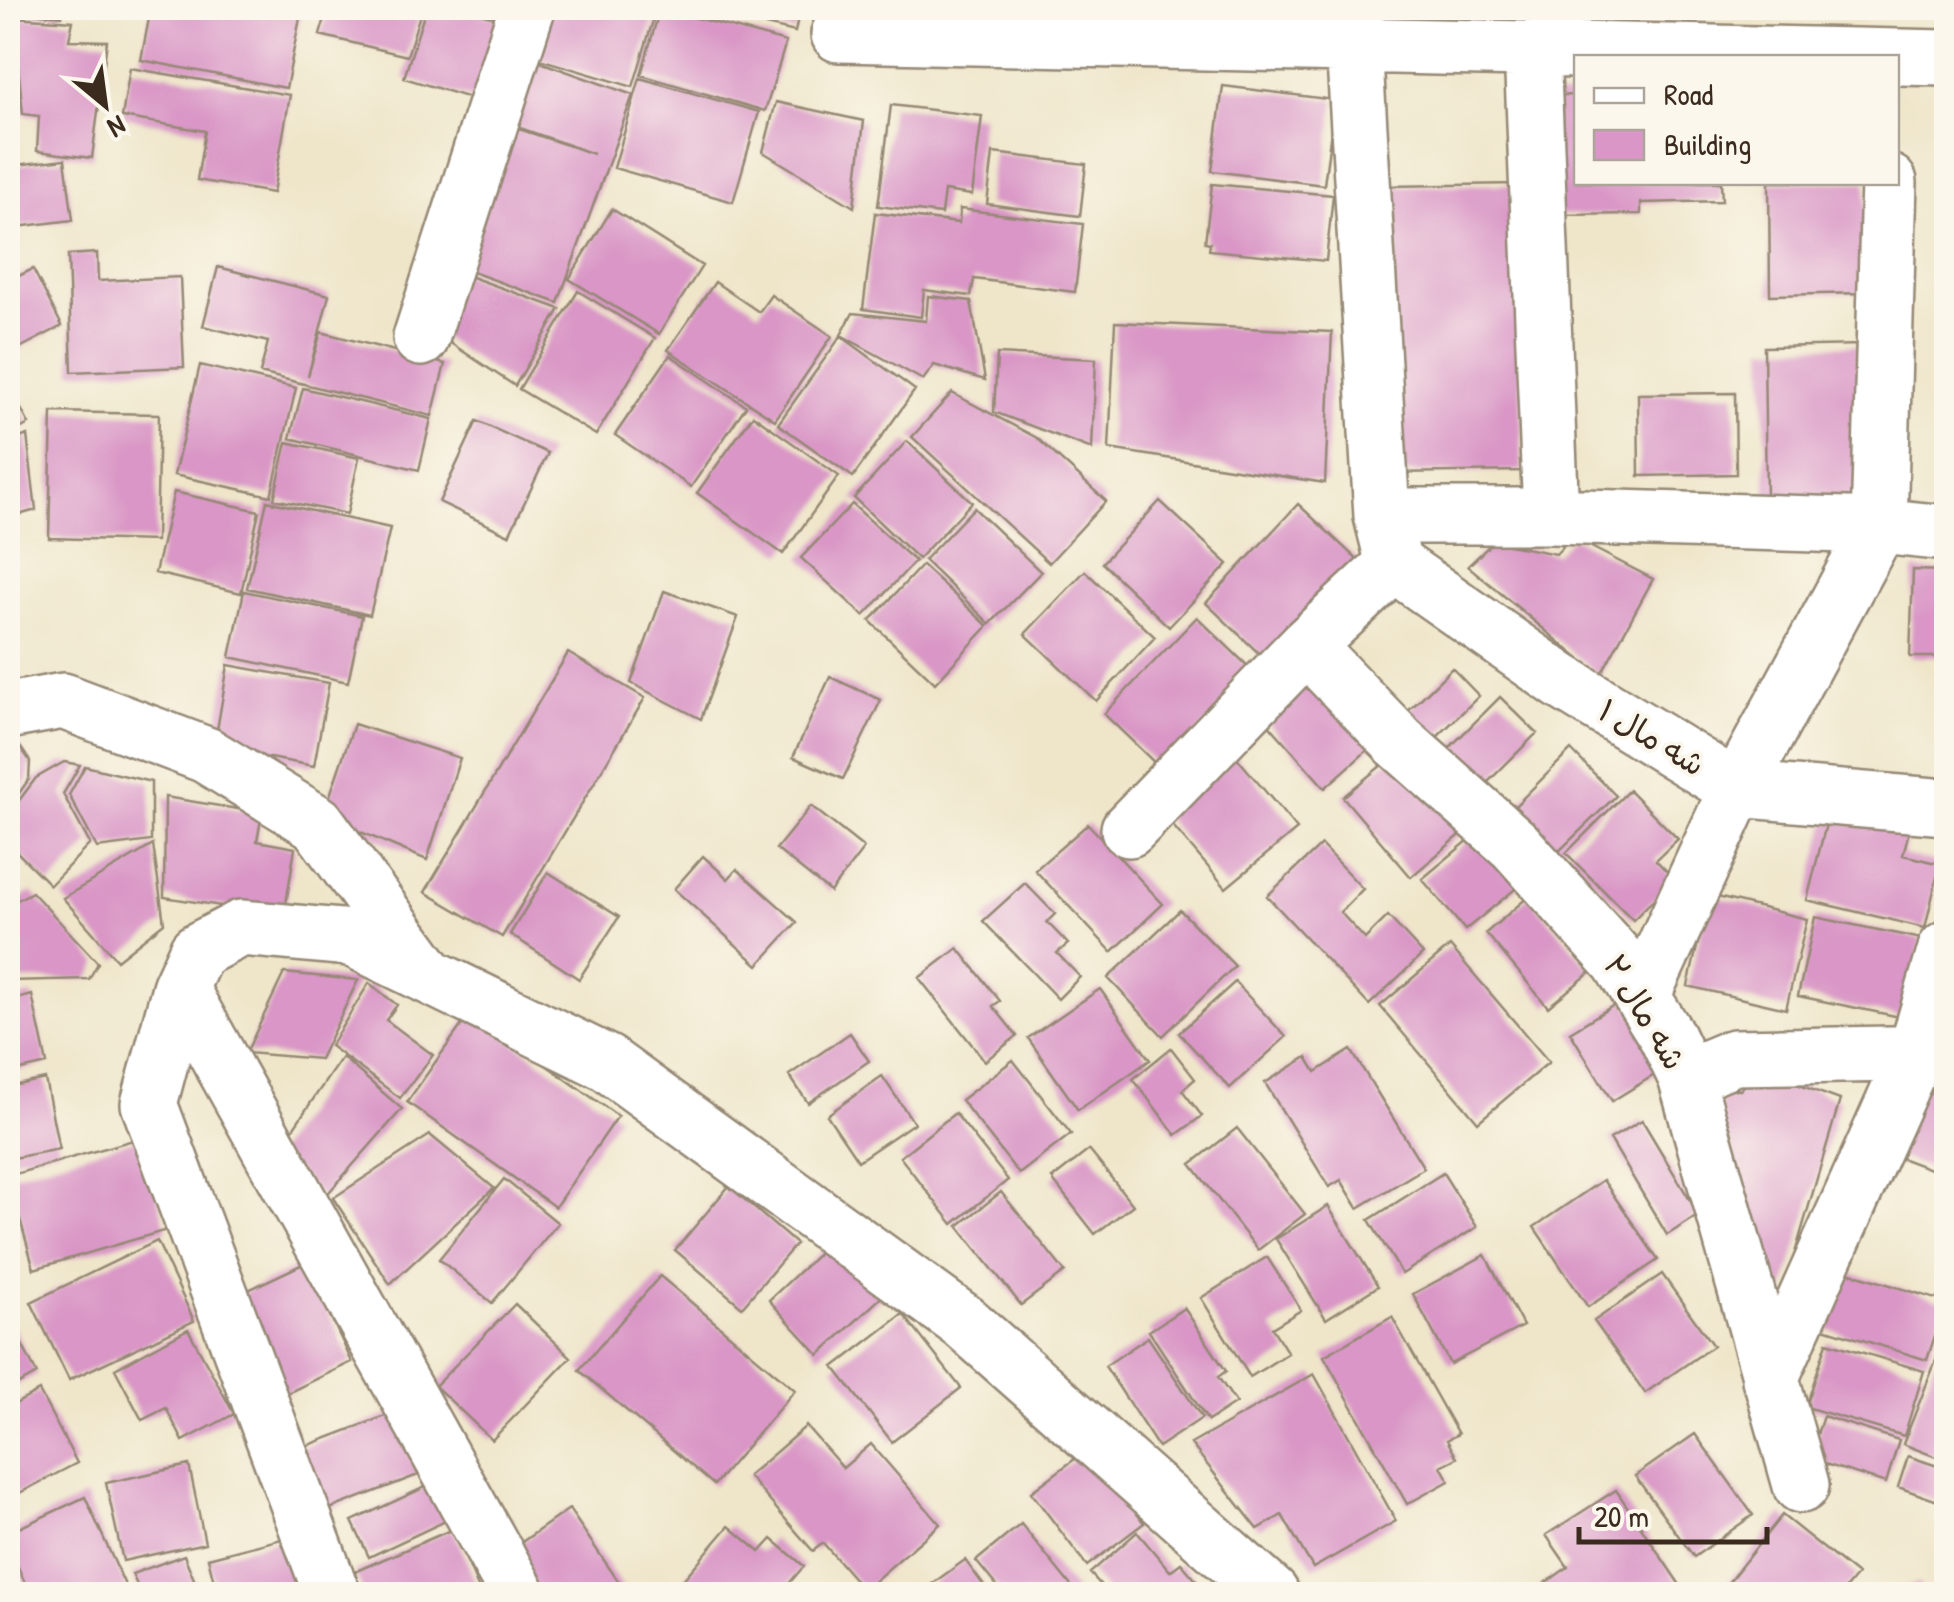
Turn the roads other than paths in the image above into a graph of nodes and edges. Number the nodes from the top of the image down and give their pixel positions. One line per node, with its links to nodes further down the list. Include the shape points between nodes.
1 (527, 8): 9 (street)
2 (1352, 26): 3 (street); 4 (street); 13 (street)
3 (839, 34)
4 (1532, 50): 5 (street); 10 (street)
5 (1790, 55)
6 (1899, 57): 7 (street)
7 (1946, 58)
8 (1889, 185): 11 (street)
9 (421, 338)
10 (1551, 516): 11 (street); 13 (street)
11 (1879, 526): 12 (street); 16 (street)
12 (1946, 533)
13 (1388, 540): 14 (street); 16 (street, شه مال ۱, via 1560,681)
14 (1306, 646): 18 (street); 22 (street, شه مال ۲, via 1399,742 1515,844)
15 (8, 711): 20 (street, via 63,700 206,755 318,822)
16 (1737, 789): 17 (street, شه مال ۱); 22 (street)
17 (1946, 807)
18 (1128, 829)
19 (1946, 949): 23 (street)
20 (431, 978): 21 (street, via 352,938 241,928 197,951); 29 (street, via 608,1063 964,1322)
21 (180, 988): 27 (street, via 149,1104); 28 (street)
22 (1642, 996): 24 (street, شه مال ۲)
23 (1932, 1053): 24 (street, via 1734,1058); 25 (street)
24 (1686, 1077): 25 (street, شه مال ۲)
25 (1770, 1379): 26 (street, شه مال ۲)
26 (1801, 1485)
27 (332, 1594)
28 (518, 1594)
29 (1271, 1594)

